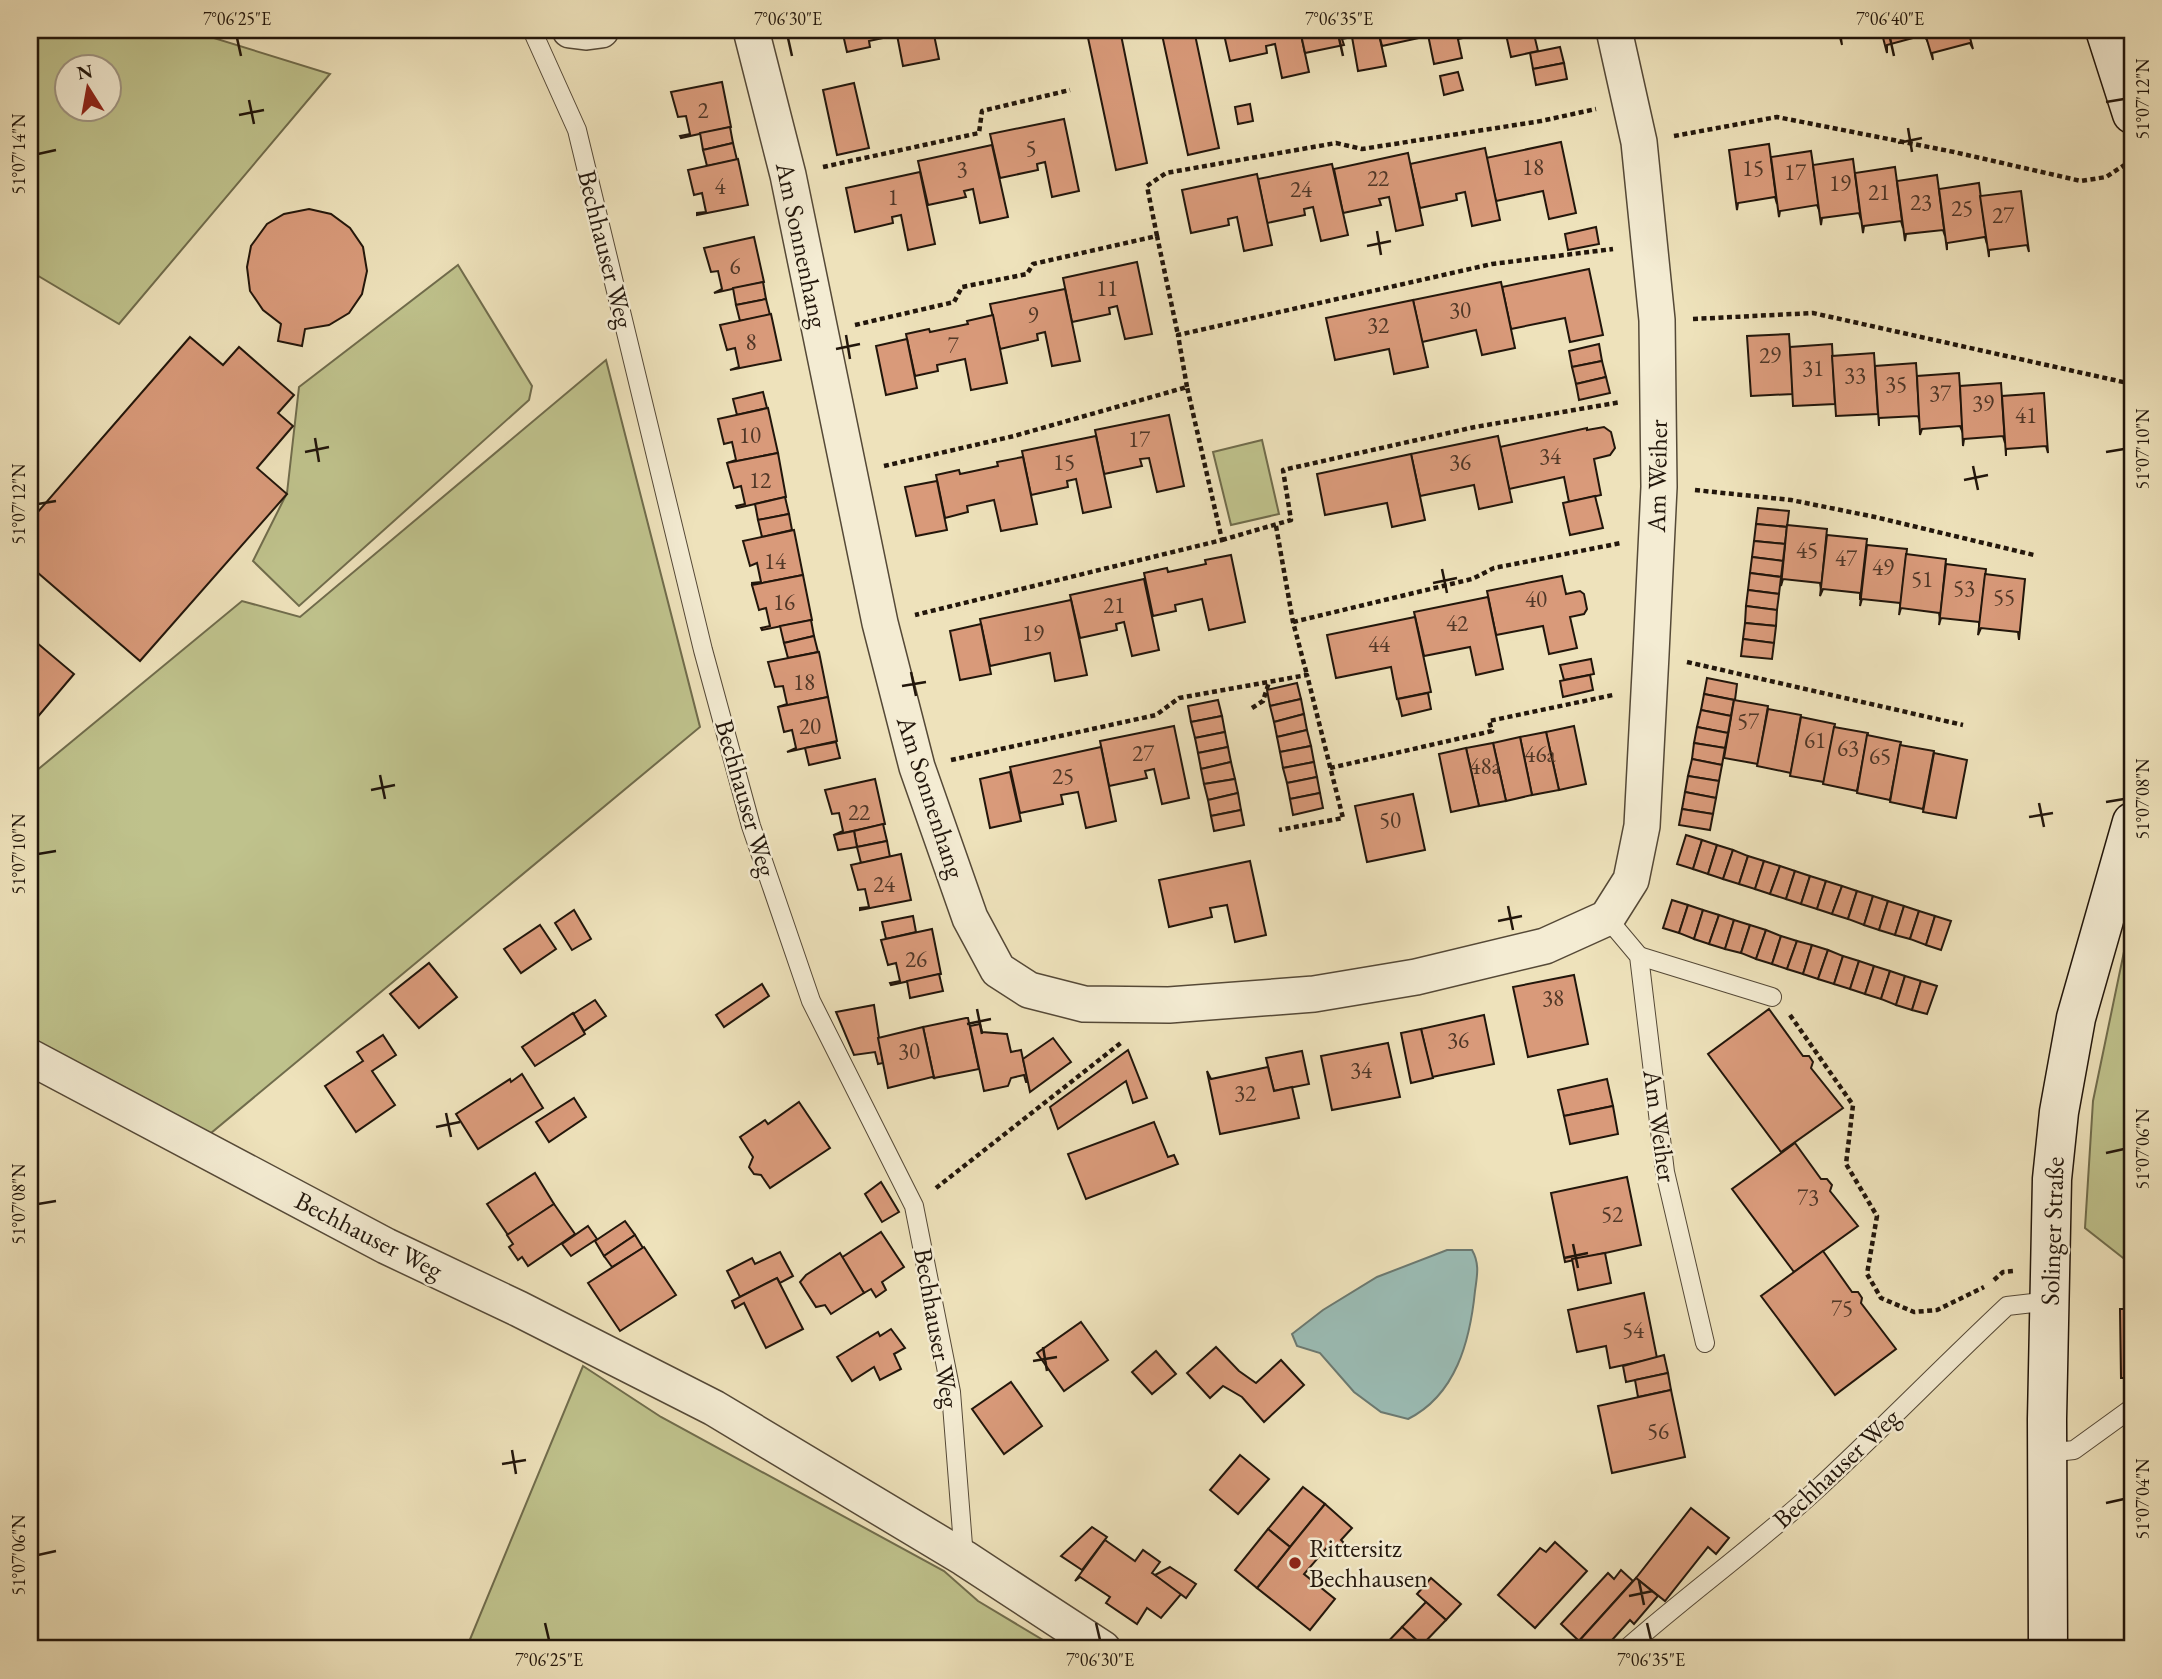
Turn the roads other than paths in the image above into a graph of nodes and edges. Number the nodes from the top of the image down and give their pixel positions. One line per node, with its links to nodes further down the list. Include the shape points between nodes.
1 (532, 30): 17 (lane, Bechhauser Weg, via 577,130 700,637 751,826 811,1001 914,1206 951,1392)
2 (570, 30): 3 (street)
3 (601, 30)
4 (751, 30): 9 (street, Am Sonnenhang, via 788,175 880,623 916,767 971,918 998,970 1029,990 1084,1004 1169,1005 1314,994 1416,977 1545,946)
5 (1614, 30): 9 (street, Am Weiher, via 1639,142 1651,244 1659,486 1642,827 1631,880)
6 (2105, 30): 7 (main road)
7 (2132, 114)
8 (2132, 822): 13 (main road, Solinger Straße, via 2076,1018 2059,1112 2052,1179)
9 (1607, 918): 10 (lane)
10 (1639, 956): 11 (lane); 14 (lane, Am Weiher, via 1665,1172)
11 (1772, 997)
12 (30, 1057): 17 (street, Bechhauser Weg, via 386,1246 714,1408)
13 (2050, 1301): 16 (main road, Solinger Straße); 19 (lane, Bechhauser Weg, via 2007,1306 1815,1491)
14 (1705, 1343)
15 (2132, 1408): 16 (lane, via 2074,1450)
16 (2047, 1453): 20 (main road, Solinger Straße)
17 (964, 1558): 18 (street, Bechhauser Weg)
18 (1103, 1649)
19 (1626, 1649)
20 (2048, 1649)

